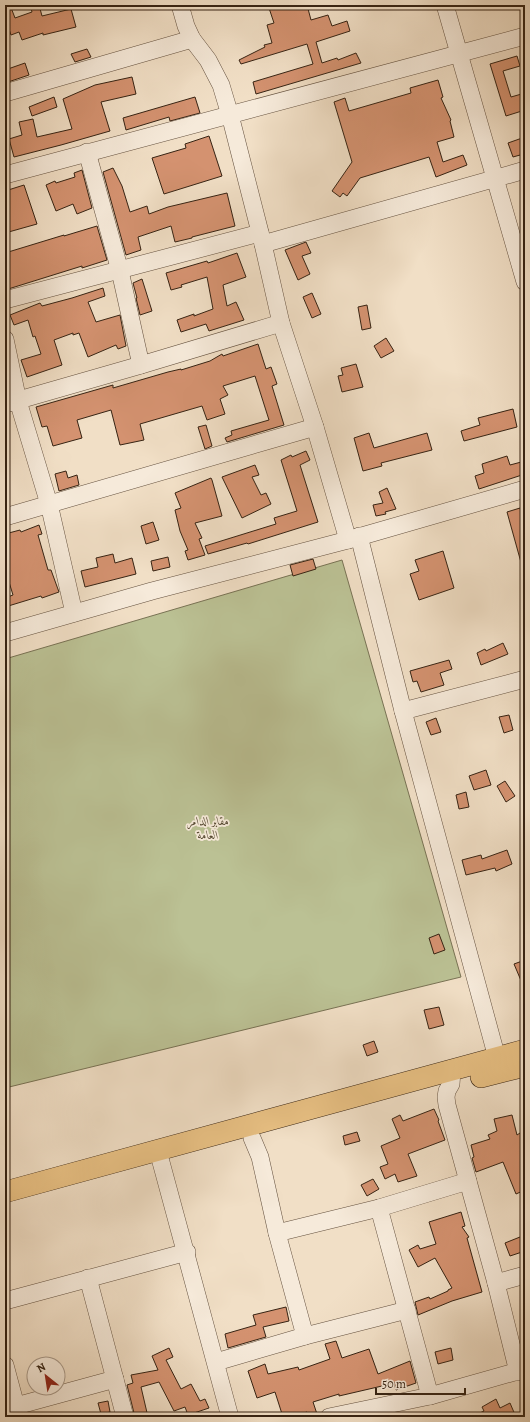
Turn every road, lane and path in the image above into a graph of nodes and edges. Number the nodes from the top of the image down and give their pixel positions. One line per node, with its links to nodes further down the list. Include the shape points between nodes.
1 (180, 5): 4 (street)
2 (445, 5): 5 (street)
3 (525, 36): 5 (street)
4 (192, 39): 6 (street); 7 (street, via 208,60 221,85)
5 (459, 53): 7 (street); 11 (street)
6 (5, 93)
7 (230, 115): 8 (street); 12 (street)
8 (87, 152): 10 (street); 13 (street)
9 (525, 170): 11 (street)
10 (5, 175)
11 (496, 179): 12 (street); 14 (street)
12 (261, 238): 13 (street); 16 (street)
13 (120, 270): 15 (street); 18 (street)
14 (525, 282)
15 (5, 300)
16 (281, 323): 18 (street); 20 (street)
17 (5, 339): 19 (street)
18 (141, 365): 19 (street)
19 (11, 402): 22 (street)
20 (315, 427): 22 (street); 24 (street)
21 (525, 489): 24 (street)
22 (50, 504): 23 (street); 25 (street)
23 (5, 517)
24 (354, 538): 25 (street); 28 (street)
25 (74, 613): 26 (street)
26 (5, 633)
27 (525, 679): 28 (street)
28 (403, 711): 30 (street)
29 (525, 1050): 30 (main road)
30 (497, 1058): 32 (main road)
31 (525, 1066): 32 (main road)
32 (452, 1077): 33 (main road); 34 (main road); 35 (street, via 447,1091 447,1104)
33 (252, 1138): 34 (main road); 39 (street, via 260,1157)
34 (160, 1156): 36 (main road); 37 (main road); 40 (street)
35 (468, 1181): 38 (street); 43 (street)
36 (5, 1192)
37 (5, 1204)
38 (379, 1208): 39 (street); 45 (street)
39 (277, 1233): 46 (street)
40 (186, 1252): 42 (street); 47 (street)
41 (525, 1275): 43 (street)
42 (88, 1278): 44 (street); 50 (street)
43 (496, 1283): 49 (street)
44 (5, 1301)
45 (407, 1310): 46 (street); 51 (street)
46 (305, 1336): 47 (street)
47 (216, 1362): 55 (street)
48 (5, 1365): 52 (street)
49 (522, 1371): 51 (street)
50 (115, 1379): 52 (street); 54 (street)
51 (430, 1396): 53 (street)
52 (11, 1408)
53 (346, 1415): 56 (street)
54 (125, 1417)
55 (230, 1417)
56 (329, 1417)

